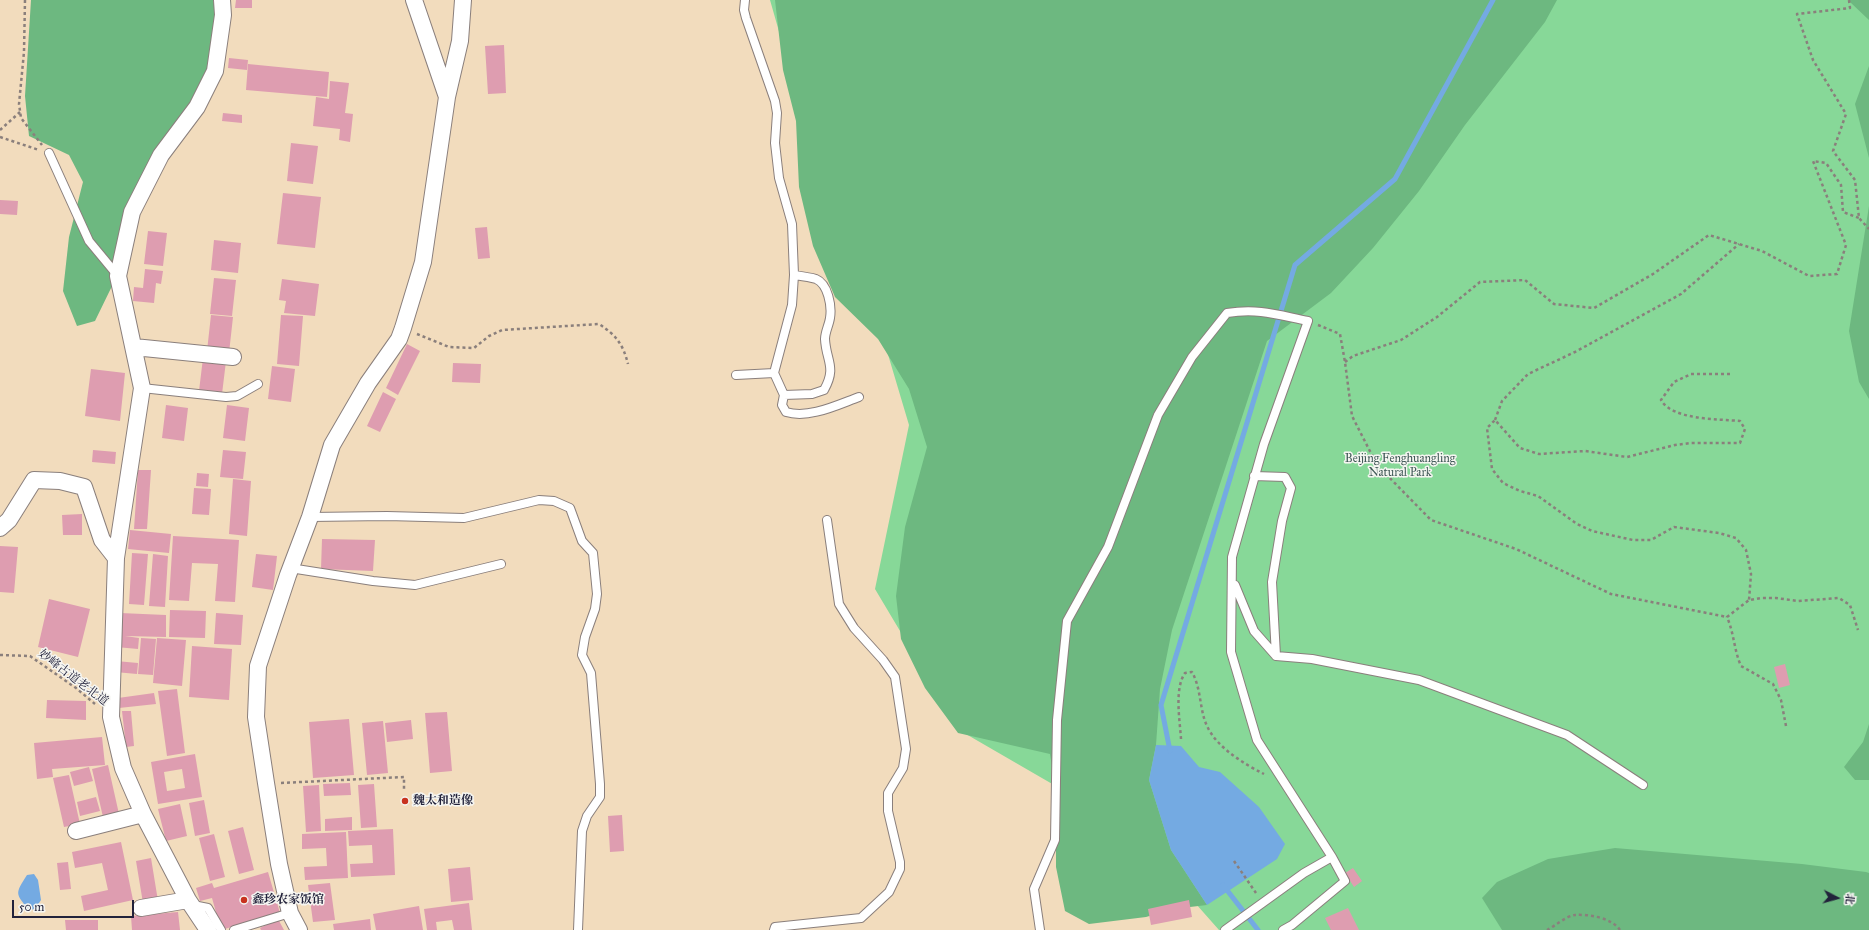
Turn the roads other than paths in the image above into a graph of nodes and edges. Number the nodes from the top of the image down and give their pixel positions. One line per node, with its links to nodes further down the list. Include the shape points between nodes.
1 (222, 0): 8 (street, via 223,15 215,71 197,107 161,155 132,212)
2 (414, 0): 5 (street)
3 (463, 0): 5 (street, via 460,41)
4 (745, 0): 7 (lane, via 746,18 775,101 775,143 779,178 792,224)
5 (448, 97): 18 (street, via 423,262 403,328 399,339 368,383 332,445)
6 (49, 153): 8 (lane, via 89,241)
7 (794, 275): 11 (lane, via 792,305); 15 (lane, via 816,279 825,286 830,316 825,338 831,367 830,379 824,390 812,394)
8 (118, 276): 9 (street)
9 (134, 347): 10 (street); 14 (street)
10 (233, 357)
11 (774, 374): 12 (lane); 15 (lane)
12 (736, 375)
13 (258, 384): 14 (lane, via 236,396 226,397)
14 (142, 388): 21 (street)
15 (784, 394): 16 (lane, via 782,405 786,412 793,414 808,414)
16 (859, 397)
17 (1254, 476): 24 (lane, via 1232,557); 25 (lane, via 1286,477 1290,488 1272,582); 39 (lane, via 1308,321 1270,312 1242,310 1227,312 1192,356 1158,415 1108,547 1067,621 1057,720 1055,840 1034,888)
18 (310, 517): 23 (street); 37 (lane, via 464,518 539,500 554,501 570,508 582,541 594,552 597,594 582,655 591,673 600,797 587,816 582,831)
19 (827, 520): 38 (lane, via 839,604 854,628 896,677 906,749 903,768 888,793 888,811 900,868 890,892 861,918 775,927)
20 (0, 528): 21 (street, via 9,520 34,480 60,481 84,487 102,540)
21 (116, 558): 27 (street, via 111,717 123,768)
22 (500, 564): 23 (lane, via 415,586)
23 (290, 568): 32 (street, via 258,666 256,718 279,864)
24 (1232, 574): 25 (lane, via 1254,631); 29 (lane, via 1231,652 1257,740)
25 (1276, 656): 26 (lane, via 1312,660 1419,680 1567,734)
26 (1643, 785)
27 (143, 814): 28 (street); 30 (street)
28 (76, 831)
29 (1332, 857): 40 (lane, via 1304,873); 41 (lane, via 1345,881)
30 (190, 902): 31 (street); 33 (street); 34 (lane, via 208,908)
31 (141, 908)
32 (290, 913): 35 (lane); 36 (street)
33 (208, 930)
34 (221, 930)
35 (234, 930)
36 (299, 930)
37 (578, 930)
38 (774, 930)
39 (1040, 930)
40 (1225, 930)
41 (1283, 930)

